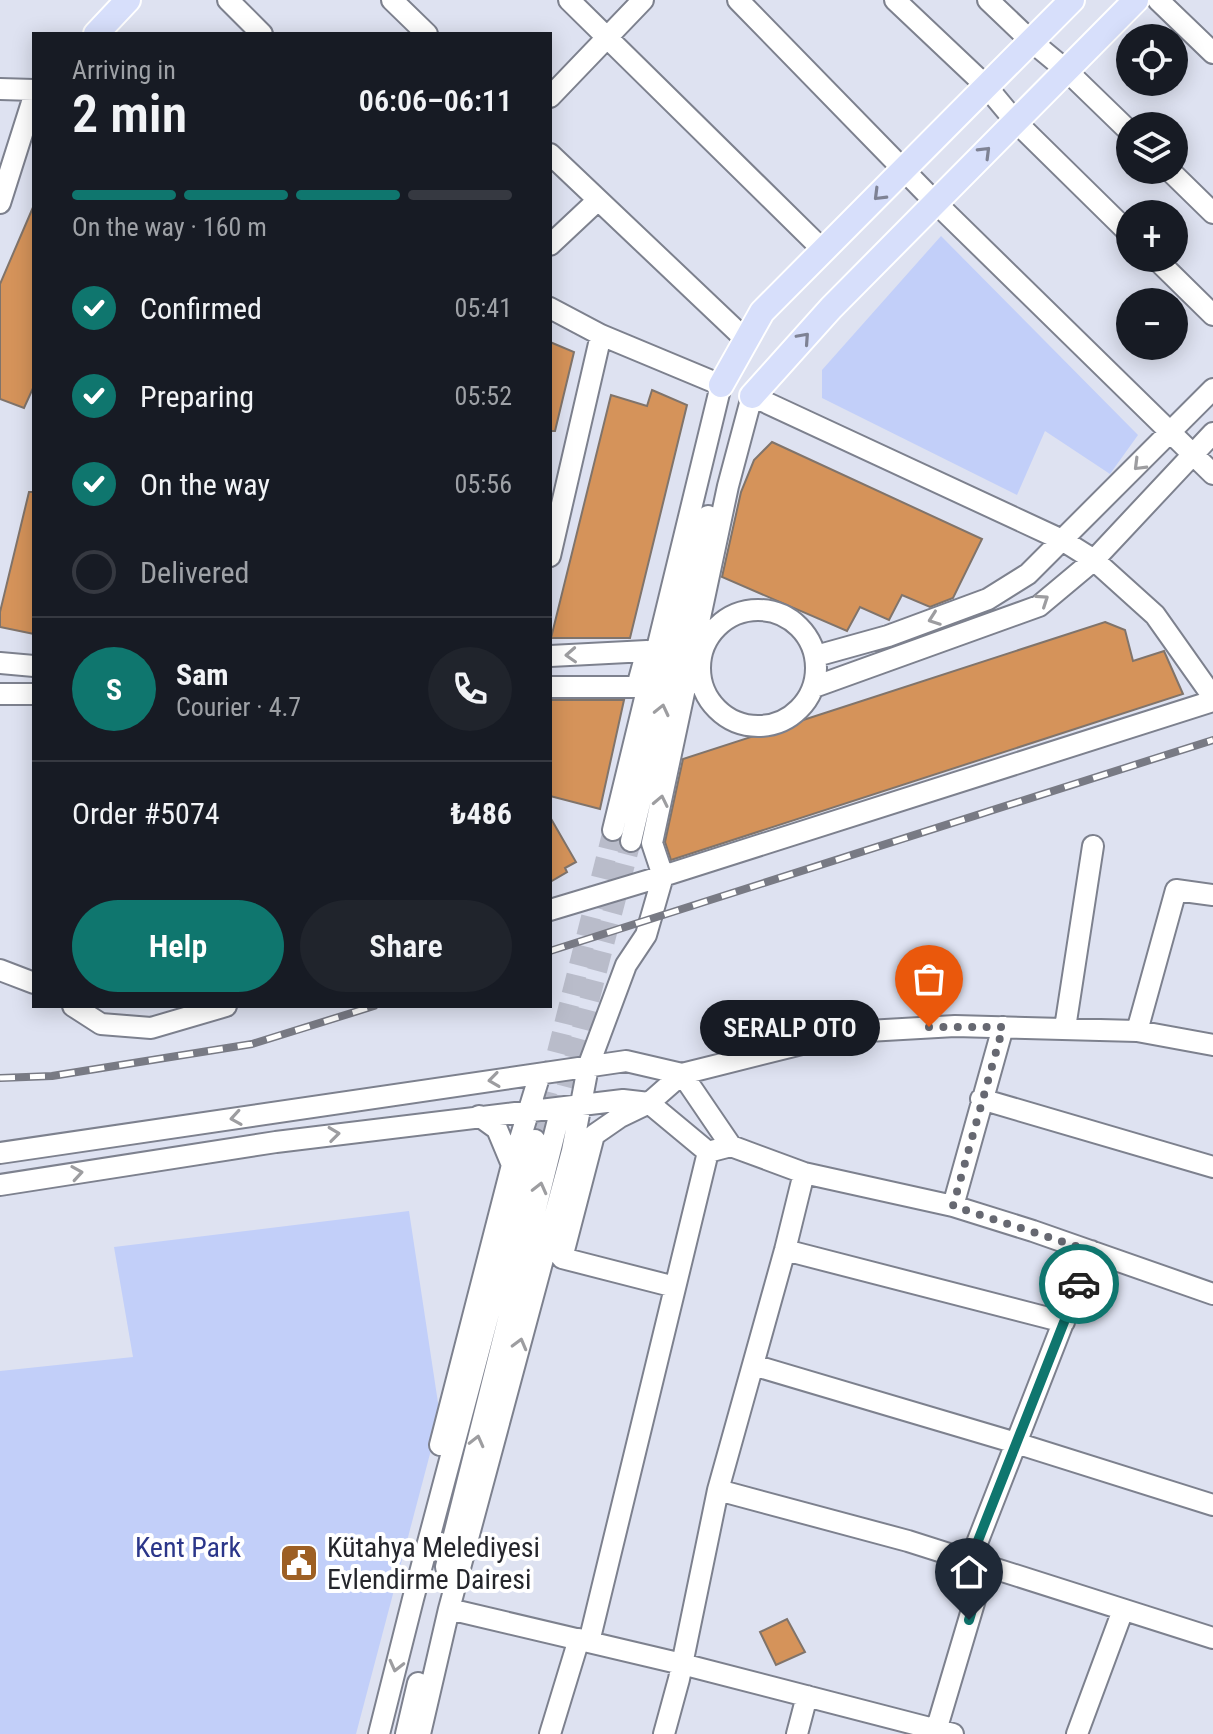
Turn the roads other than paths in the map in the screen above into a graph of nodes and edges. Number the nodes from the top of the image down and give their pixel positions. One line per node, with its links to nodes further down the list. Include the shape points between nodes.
1 (128, 0): 12 (main road)
2 (228, 0): 13 (street)
3 (392, 0): 14 (street)
4 (569, 0): 15 (street)
5 (643, 0): 15 (street)
6 (738, 0): 27 (street)
7 (895, 0): 19 (street)
8 (988, 0): 16 (street)
9 (1072, 0): 16 (main road)
10 (1136, 0): 18 (main road)
11 (1158, 0): 17 (street)
12 (98, 32)
13 (260, 32)
14 (425, 32)
15 (607, 36): 22 (street); 35 (street)
16 (1031, 41): 18 (street); 19 (main road)
17 (1213, 53)
18 (1066, 70): 24 (street); 25 (main road)
19 (986, 86): 25 (street); 27 (main road)
20 (0, 89): 21 (street)
21 (32, 93)
22 (552, 95)
23 (32, 99): 31 (street)
24 (1116, 118)
25 (1016, 122): 30 (main road, one-way to 25); 33 (street)
26 (552, 156): 29 (street)
27 (903, 170): 30 (street); 35 (main road, one-way to 35)
28 (1183, 184): 32 (street)
29 (598, 200): 34 (street); 40 (street)
30 (935, 202): 43 (main road, one-way to 30); 44 (street)
31 (0, 203)
32 (1213, 213)
33 (1116, 220)
34 (552, 243)
35 (823, 250): 40 (main road, via 762,312)
36 (1169, 272): 38 (street)
37 (552, 309): 39 (street)
38 (1213, 315)
39 (601, 335): 41 (street); 49 (street)
40 (745, 339): 41 (main road)
41 (721, 385): 43 (street, one-way to 43, via 622,836 717,476); 51 (street, via 704,420)
42 (1213, 389): 44 (street)
43 (752, 396): 48 (street); 62 (street, one-way to 43, via 652,843)
44 (1171, 432): 46 (street); 48 (street, one-way to 48)
45 (1213, 433): 46 (street)
46 (1193, 453): 47 (street); 50 (street)
47 (1213, 474)
48 (1062, 540): 50 (street); 53 (street, one-way to 53, via 1028,574 988,599)
49 (552, 547)
50 (1094, 560): 57 (street, one-way to 50, via 1039,606); 60 (street, via 1155,615)
51 (647, 651): 52 (street, one-way to 52); 56 (street, via 637,687)
52 (552, 656)
53 (816, 656): 57 (street); 57 (street, via 796,623 759,609 739,612 708,636 699,674 716,709 732,721 752,726 790,717)
54 (0, 663): 55 (street)
55 (32, 666)
56 (552, 687)
57 (814, 687)
58 (0, 694): 59 (street)
59 (32, 694)
60 (1213, 699): 62 (street)
61 (1093, 846): 71 (street)
62 (663, 876): 64 (street); 74 (street, via 646,935 626,965)
63 (1213, 895): 72 (street, via 1176,890)
64 (552, 909)
65 (0, 970): 66 (street)
66 (32, 982)
67 (76, 1008): 69 (street, via 101,1024)
68 (219, 1008): 69 (street, via 151,1028)
69 (113, 1015)
70 (1003, 1027): 71 (street); 76 (street, via 850,1032); 77 (street)
71 (1065, 1028): 72 (street)
72 (1137, 1031): 73 (street)
73 (1213, 1045)
74 (588, 1067): 75 (street); 76 (street, via 626,1061); 79 (street)
75 (540, 1074): 80 (street); 86 (street, one-way to 86)
76 (682, 1074): 78 (street); 84 (street)
77 (981, 1099): 88 (street); 91 (street)
78 (649, 1103): 79 (street); 85 (street); 94 (street, via 594,1135 562,1258)
79 (582, 1105): 80 (street); 103 (street, one-way to 79)
80 (529, 1110): 81 (street); 87 (street)
81 (479, 1116): 87 (street, via 497,1129); 90 (street, one-way to 81)
82 (559, 1116): 111 (street, one-way to 82)
83 (535, 1140): 102 (street)
84 (731, 1146): 85 (street); 89 (street)
85 (708, 1152): 94 (street)
86 (0, 1153)
87 (512, 1165): 102 (street, via 405,1580)
88 (1213, 1167)
89 (804, 1173): 91 (street); 92 (street)
90 (0, 1185)
91 (953, 1206): 93 (street)
92 (785, 1250): 96 (street); 97 (street)
93 (1091, 1251): 95 (street); 96 (street)
94 (675, 1287): 106 (street)
95 (1213, 1294)
96 (1064, 1322): 98 (street)
97 (753, 1365): 98 (street); 99 (street)
98 (1016, 1443): 100 (street); 101 (street)
99 (718, 1490): 101 (street); 107 (street)
100 (1213, 1505)
101 (978, 1563): 104 (street); 109 (street)
102 (413, 1599): 110 (street, one-way to 110)
103 (449, 1609): 106 (street); 112 (street)
104 (1123, 1610): 105 (street); 116 (street)
105 (1213, 1638)
106 (584, 1641): 107 (street); 113 (street)
107 (682, 1664): 108 (street); 114 (street)
108 (807, 1696): 109 (street); 115 (street)
109 (942, 1733)
110 (379, 1734)
111 (406, 1734)
112 (420, 1734)
113 (550, 1734)
114 (664, 1734)
115 (797, 1734)
116 (1077, 1734)

